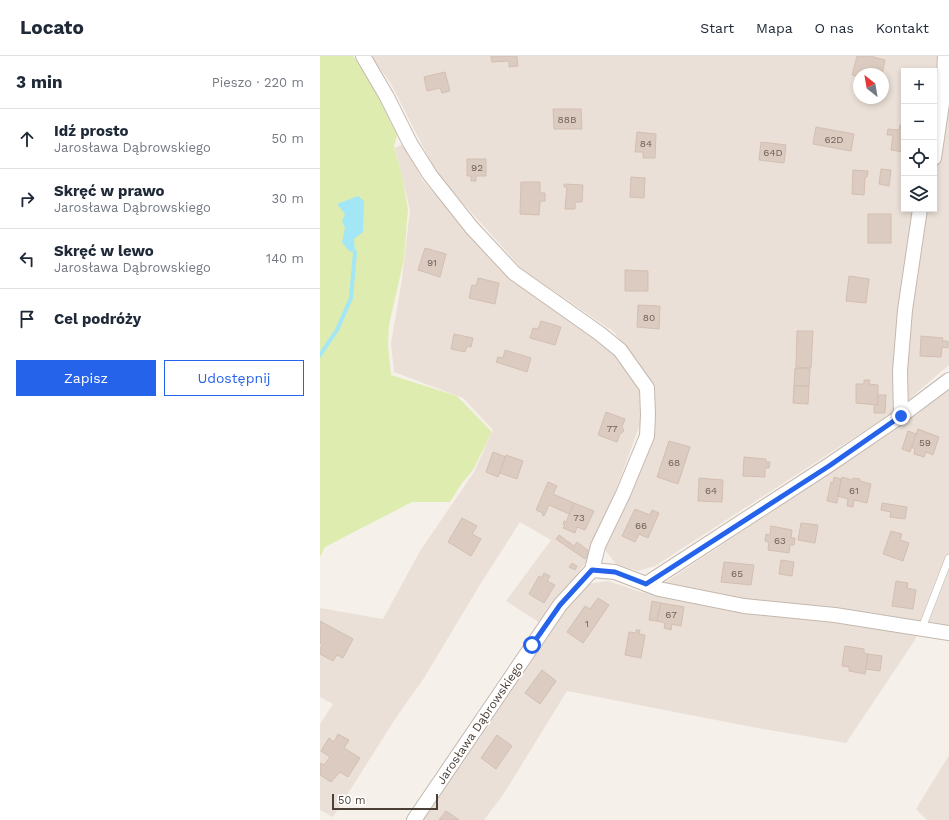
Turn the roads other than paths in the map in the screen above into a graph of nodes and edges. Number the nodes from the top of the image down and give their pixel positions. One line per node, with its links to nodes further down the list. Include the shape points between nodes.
1 (363, 56): 8 (street, Jarosława Dąbrowskiego, via 410,144 430,175 472,228 514,273 620,350 647,388 647,436 598,546)
2 (945, 56): 3 (street, via 943,97)
3 (937, 140)
4 (920, 212): 6 (street, via 905,310 900,372)
5 (949, 380): 6 (street)
6 (901, 416): 9 (street, via 829,466)
7 (949, 558): 10 (lane)
8 (592, 570): 9 (street, via 615,572); 12 (street, Jarosława Dąbrowskiego, via 560,605)
9 (646, 584): 10 (street, via 659,589 744,606 835,615)
10 (922, 628): 11 (street)
11 (949, 633)
12 (414, 820)

